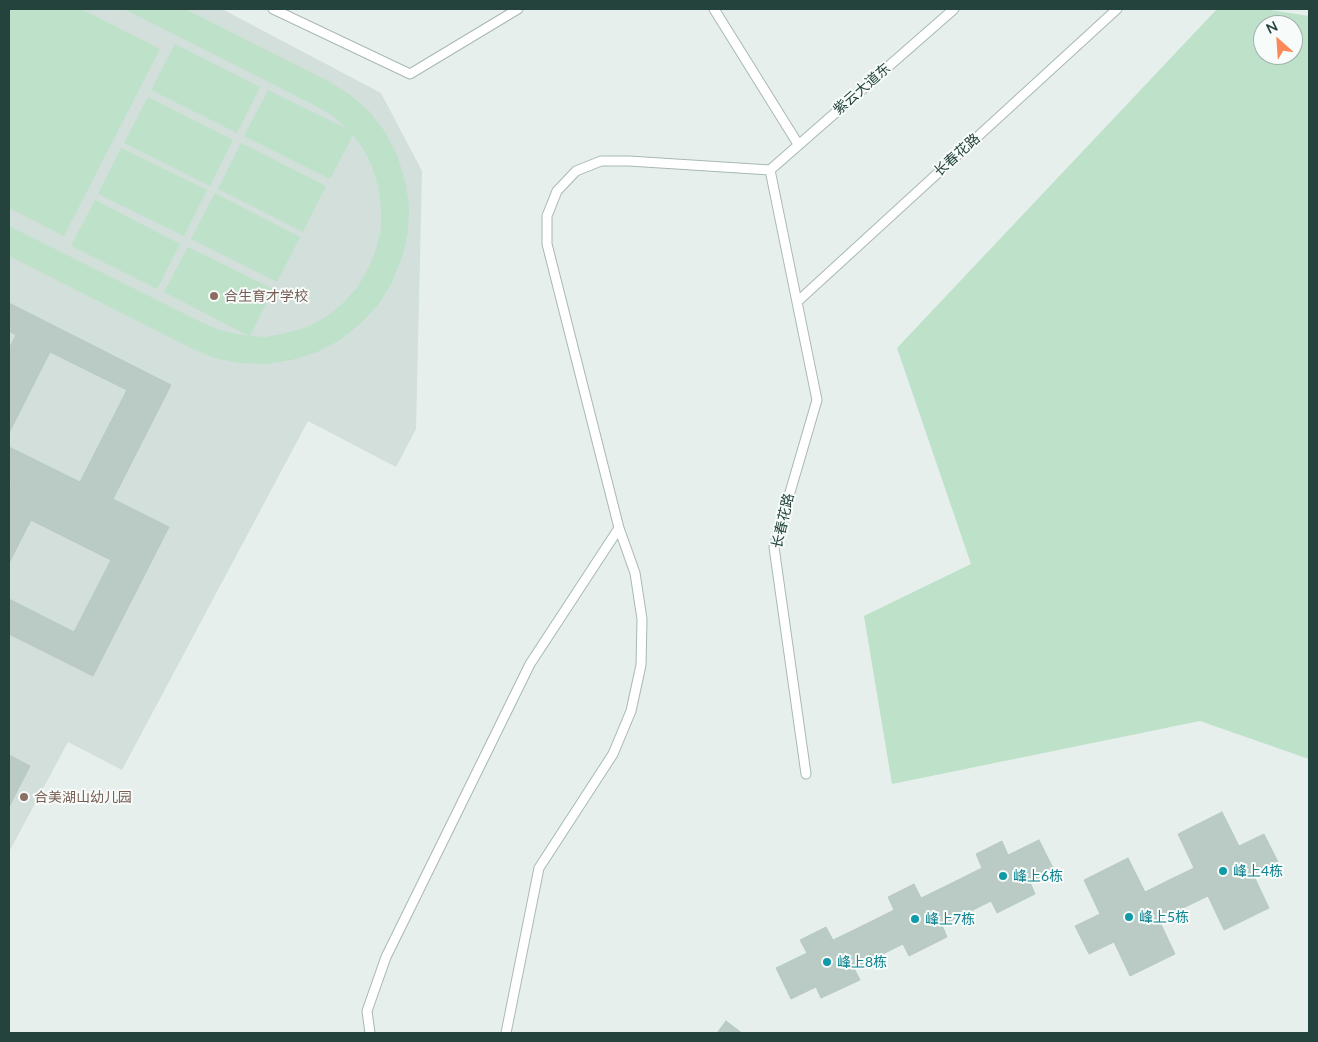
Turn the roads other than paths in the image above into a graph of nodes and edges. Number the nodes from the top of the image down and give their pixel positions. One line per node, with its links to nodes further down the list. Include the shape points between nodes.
1 (273, 9): 2 (lane, via 410,74)
2 (518, 9)
3 (714, 9): 6 (lane)
4 (954, 9): 6 (lane, 紫云大道东)
5 (1117, 9): 8 (lane, 长春花路)
6 (798, 144): 7 (lane, 紫云大道东)
7 (770, 170): 8 (lane, 长春花路); 9 (lane, via 601,161 576,171 557,191 547,216 547,244)
8 (797, 302): 10 (lane, 长春花路, via 817,400 774,547)
9 (619, 528): 11 (lane, via 530,664 508,708 386,958 367,1011); 12 (lane, via 635,573 642,619 641,665 631,711 613,754 539,868)
10 (806, 774)
11 (370, 1033)
12 (506, 1033)

